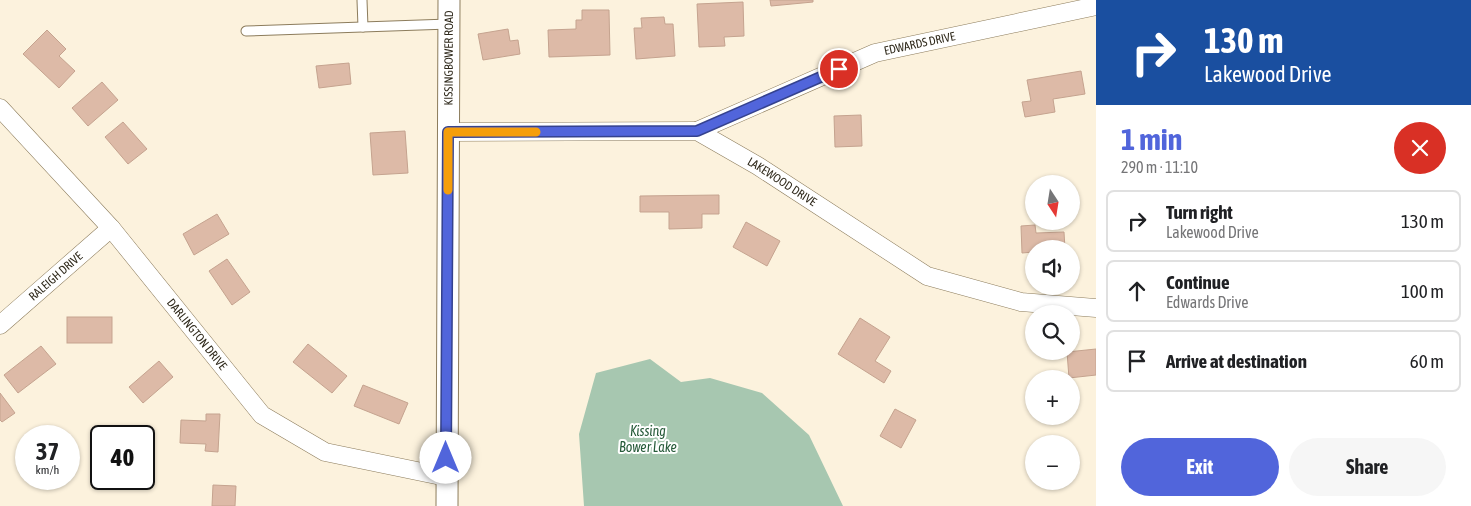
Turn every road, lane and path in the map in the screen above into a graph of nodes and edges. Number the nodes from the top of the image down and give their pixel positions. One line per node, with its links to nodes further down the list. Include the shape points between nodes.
1 (362, 0): 5 (lane)
2 (449, 0): 4 (street, KISSINGBOWER ROAD)
3 (1096, 6): 8 (street, EDWARDS DRIVE, via 875,53)
4 (449, 24): 5 (lane); 9 (street, KISSINGBOWER ROAD)
5 (363, 27): 6 (lane)
6 (246, 31)
7 (0, 108): 10 (street, DARLINGTON DRIVE)
8 (697, 131): 9 (street); 11 (street, LAKEWOOD DRIVE, via 758,166 926,276 1021,302)
9 (448, 132): 13 (street, KISSINGBOWER ROAD)
10 (111, 228): 12 (street, RALEIGH DRIVE); 13 (street, DARLINGTON DRIVE, via 262,415 325,452)
11 (1096, 308)
12 (0, 325)
13 (446, 477): 14 (street, KISSINGBOWER ROAD)
14 (447, 506)

